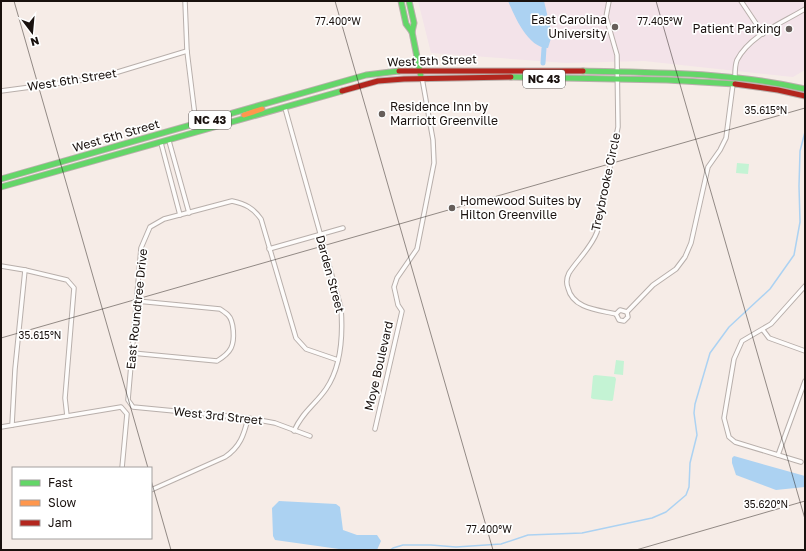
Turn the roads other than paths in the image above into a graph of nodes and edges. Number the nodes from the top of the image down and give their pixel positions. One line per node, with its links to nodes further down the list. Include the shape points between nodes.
1 (185, 1): 9 (street)
2 (401, 1): 7 (main road, Moye Boulevard, via 406,24)
3 (409, 1): 7 (main road, Moye Boulevard, via 414,23)
4 (609, 1): 11 (street, Treybrooke Circle, via 606,17 617,55)
5 (741, 1): 8 (street)
6 (805, 9): 8 (street)
7 (412, 32): 10 (main road, Moye Boulevard)
8 (763, 34): 12 (street, via 736,62)
9 (187, 51): 17 (street, West 6th Street, via 99,77); 22 (street)
10 (420, 69): 11 (main road, West 5th Street / NC 43); 13 (main road, Moye Boulevard); 19 (main road, West 5th Street / NC 43, via 366,76)
11 (618, 72): 12 (main road, West 5th Street / NC 43); 14 (street, Treybrooke Circle)
12 (735, 76): 16 (main road, West 5th Street / NC 43)
13 (421, 77): 14 (main road, West 5th Street / NC 43); 20 (main road, West 5th Street / NC 43, via 378,81); 49 (street, Moye Boulevard, via 433,140 434,163 417,249 397,278 394,287 402,311)
14 (618, 80): 15 (main road, West 5th Street / NC 43); 38 (street, Treybrooke Circle, via 616,142 597,232 594,240 569,273 567,284 570,294 577,303)
15 (733, 84): 18 (main road, West 5th Street / NC 43, via 777,88); 37 (street, Treybrooke Circle, via 726,138 708,167 691,243 685,257 676,269 653,285)
16 (805, 89)
17 (1, 91)
18 (805, 96)
19 (275, 102): 21 (main road, West 5th Street / NC 43); 23 (main road, via 268,108 232,118)
20 (285, 108): 23 (main road, West 5th Street / NC 43); 31 (street, Darden Street)
21 (222, 116): 22 (main road, West 5th Street / NC 43); 25 (main road, via 209,124 163,137)
22 (196, 124): 26 (main road, West 5th Street / NC 43)
23 (216, 126): 24 (main road, West 5th Street / NC 43)
24 (169, 141): 25 (main road, West 5th Street / NC 43); 28 (street)
25 (161, 143): 27 (main road, West 5th Street / NC 43); 29 (street)
26 (1, 179)
27 (1, 187)
28 (189, 213): 29 (street, East Roundtree Drive); 32 (street, East Roundtree Drive, via 232,201 244,204 254,209 261,219)
29 (180, 215): 36 (street, East Roundtree Drive, via 164,219 150,227 141,248)
30 (343, 228): 31 (street)
31 (320, 234): 32 (street); 42 (street, Darden Street, via 341,308 343,337)
32 (270, 249): 42 (street, East Roundtree Drive, via 296,338 306,349)
33 (1, 266): 34 (street)
34 (25, 270): 45 (street, via 67,280 74,288 65,398); 47 (street)
35 (805, 286): 39 (street)
36 (137, 301): 41 (street, East Roundtree Drive); 41 (street, via 220,309 232,321 232,348 217,361)
37 (627, 312): 38 (street, Treybrooke Circle, via 622,310); 38 (street, Treybrooke Circle, via 628,317 622,321)
38 (616, 314)
39 (763, 330): 40 (street, via 769,338); 52 (street, via 742,341 734,359 724,418 729,437 735,442)
40 (805, 351)
41 (132, 353): 44 (street, East Roundtree Drive)
42 (338, 360): 50 (street, Darden Street, via 326,389 300,417)
43 (805, 381): 52 (street)
44 (128, 400): 46 (street, West 3rd Street, via 133,408)
45 (67, 416): 47 (street); 54 (street, via 121,407 127,414)
46 (248, 418): 50 (street, West 3rd Street); 55 (street, via 243,438 235,451)
47 (12, 425): 48 (street)
48 (1, 427)
49 (375, 429)
50 (294, 430): 51 (street, West 3rd Street)
51 (310, 436)
52 (778, 455): 53 (street)
53 (801, 462)
54 (122, 467)
55 (152, 490)

